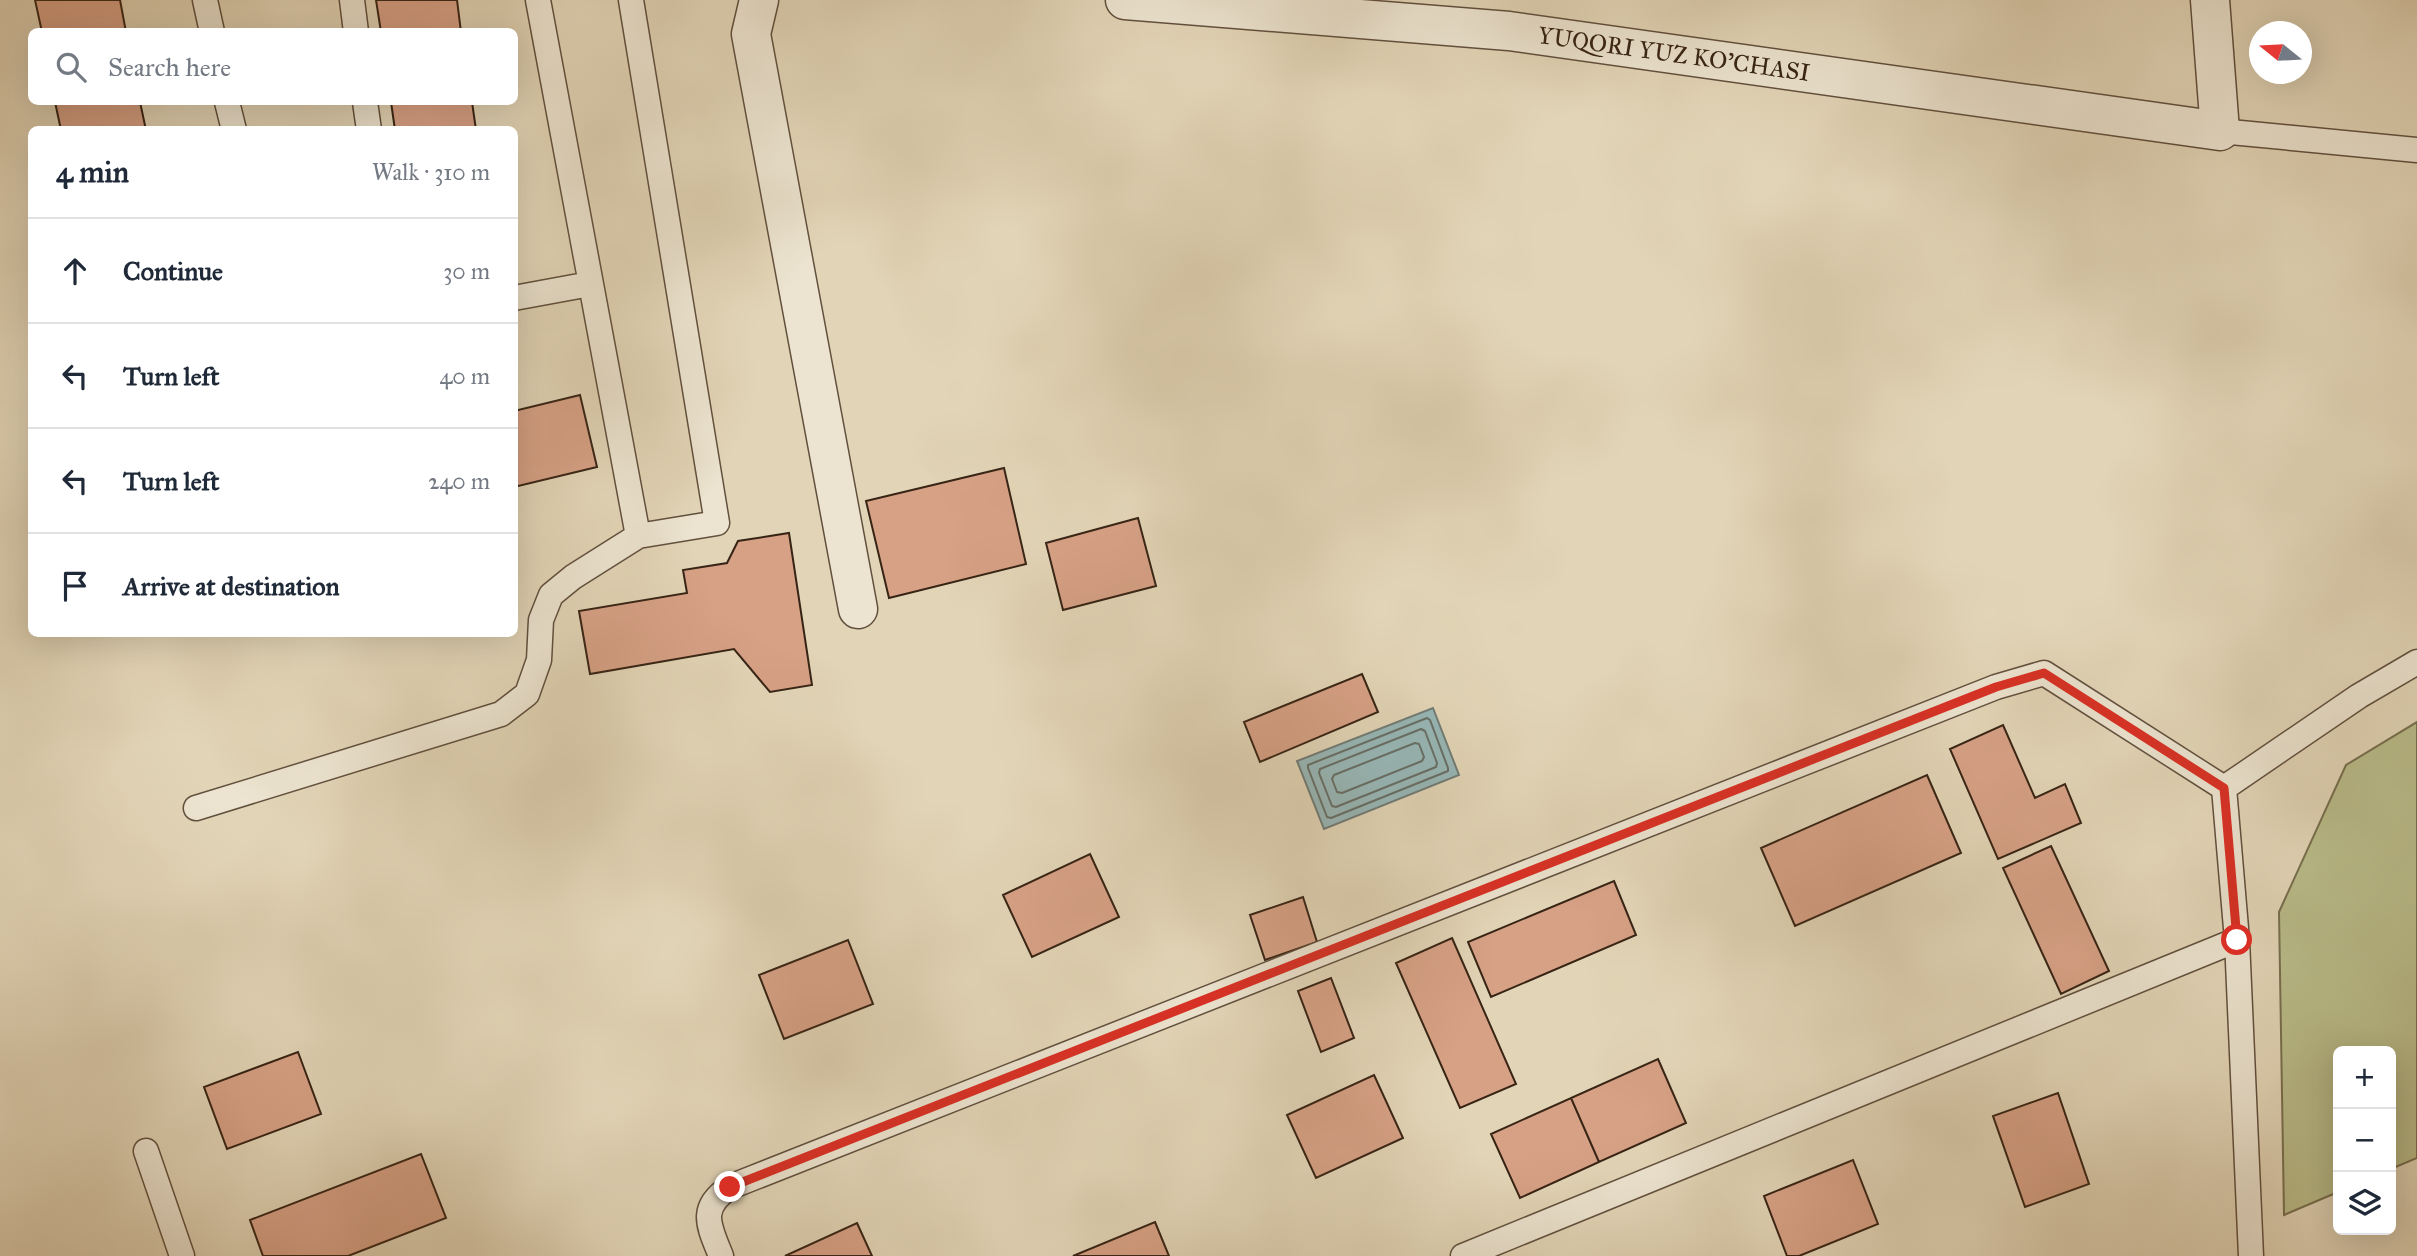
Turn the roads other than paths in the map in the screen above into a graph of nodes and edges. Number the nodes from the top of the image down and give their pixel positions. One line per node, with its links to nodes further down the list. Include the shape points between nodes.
1 (205, 0): 9 (lane)
2 (352, 0): 10 (lane)
3 (538, 0): 17 (lane)
4 (631, 0): 19 (lane, via 718,523)
5 (759, 0): 20 (street, via 751,34)
6 (1125, 0): 8 (street, YUQORI YUZ KO'CHASI)
7 (2210, 0): 15 (street)
8 (1510, 16): 15 (street, YUQORI YUZ KO'CHASI)
9 (211, 28)
10 (356, 28)
11 (228, 105): 13 (lane)
12 (365, 105): 14 (lane)
13 (233, 126)
14 (368, 126)
15 (2220, 131): 16 (lane)
16 (2417, 150)
17 (590, 284): 18 (lane); 19 (lane)
18 (518, 297)
19 (638, 536): 23 (lane, via 551,595 541,620 539,660 527,694 501,714)
20 (858, 609)
21 (2417, 662): 22 (lane)
22 (2224, 788): 24 (lane); 27 (lane, via 2044,673 1996,687 730,1187 719,1194 708,1214)
23 (197, 808)
24 (2237, 940): 28 (lane); 29 (lane)
25 (146, 1152): 26 (lane)
26 (182, 1256)
27 (721, 1256)
28 (1463, 1256)
29 (2251, 1256)

